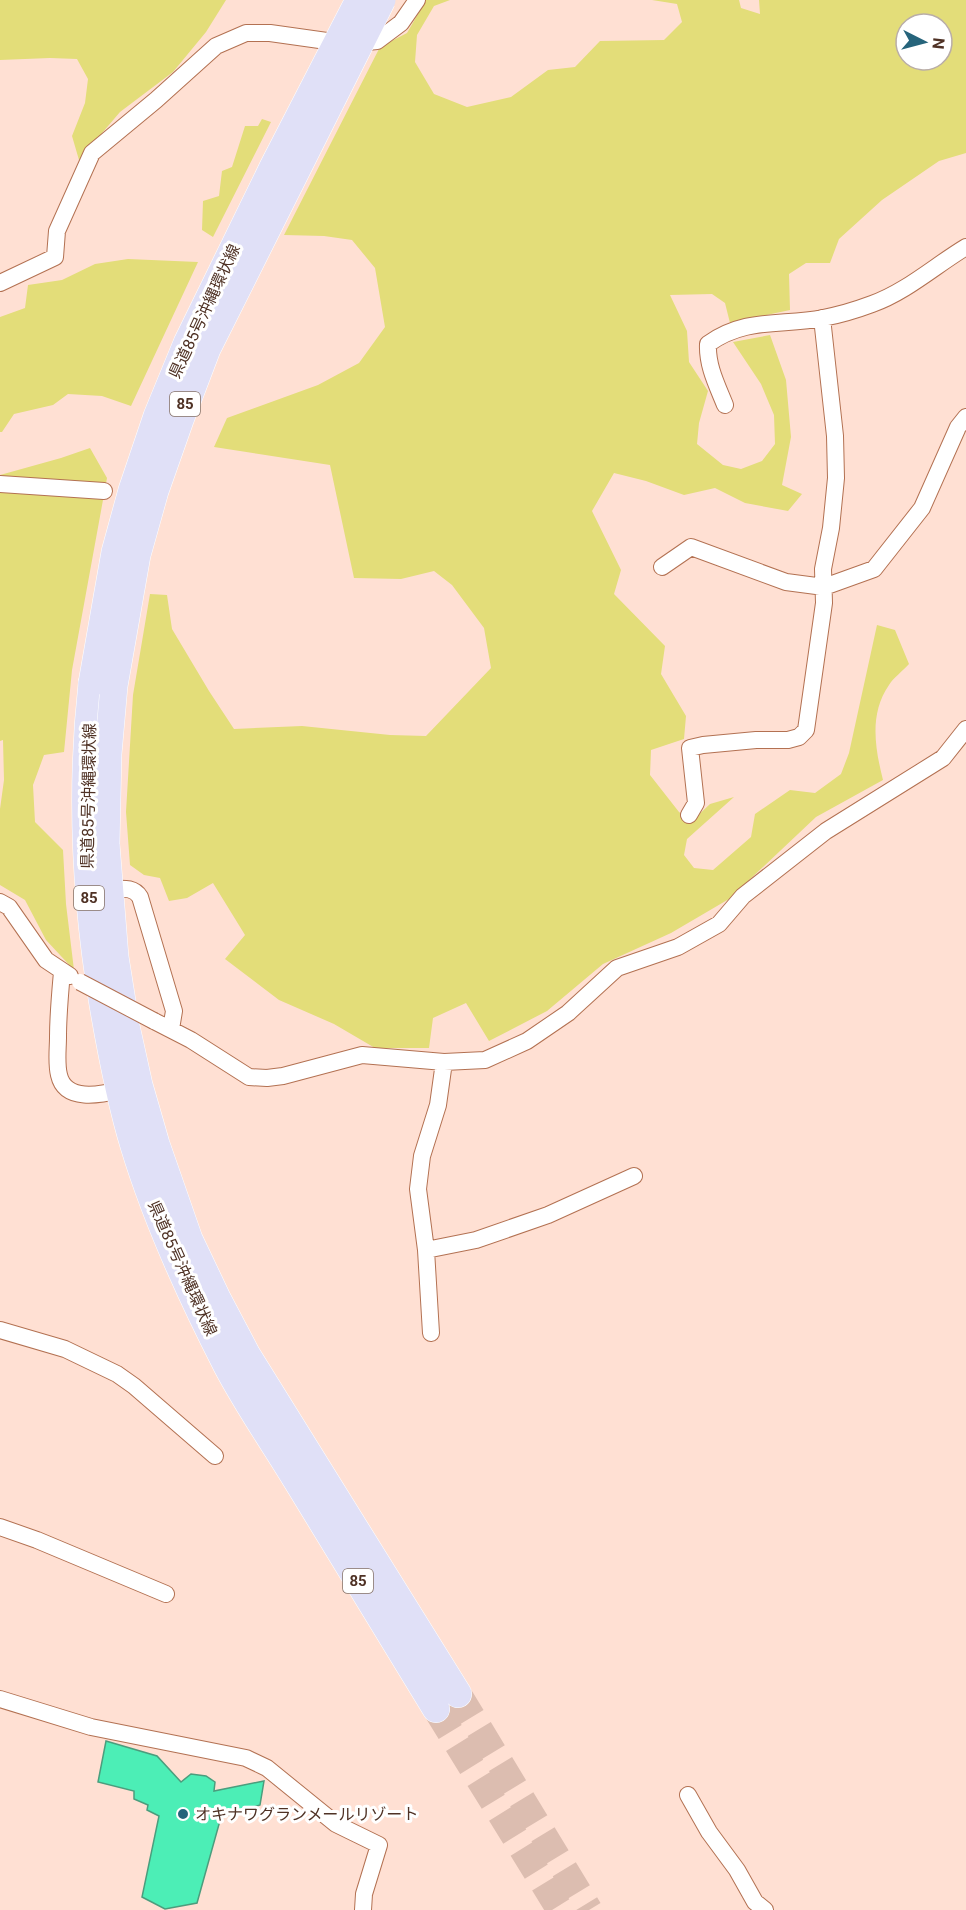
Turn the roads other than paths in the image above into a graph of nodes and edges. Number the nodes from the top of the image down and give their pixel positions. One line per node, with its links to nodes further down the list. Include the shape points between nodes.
1 (359, 0): 20 (main road, 県道85号沖縄環状線 / 85, bridge, via 192,333 158,416 115,552 92,683 84,797 96,961 107,1028)
2 (382, 0): 15 (main road, 県道85号沖縄環状線 / 85, bridge, via 207,350 155,491 137,555 114,686 108,754)
3 (417, 0): 5 (street, via 401,23 377,41 348,44 246,33 216,46 92,153 57,231 55,257)
4 (966, 247): 6 (street, via 874,304)
5 (0, 283)
6 (822, 318): 7 (street, via 738,327 708,344 712,375); 12 (street, via 836,478)
7 (725, 405)
8 (966, 417): 12 (street, via 922,508 874,569)
9 (0, 484): 10 (street)
10 (105, 491)
11 (662, 567): 12 (street, via 691,547 786,582)
12 (824, 587): 14 (street, via 806,730 788,740 690,748 696,803)
13 (966, 729): 19 (street, via 943,758 826,831 743,896 719,924 678,946 617,968 568,1013 527,1041 485,1060)
14 (689, 815)
15 (109, 889): 18 (street, via 131,889 140,897 174,1011); 20 (main road, 県道85号沖縄環状線 / 85, via 126,1026)
16 (0, 902): 17 (street, via 9,907 46,960)
17 (62, 972): 18 (street, bridge); 20 (street, via 59,1077 76,1093)
18 (171, 1029): 19 (street, via 249,1077 283,1076 362,1055)
19 (444, 1062): 22 (street, via 418,1188)
20 (131, 1107): 25 (main road, 県道85号沖縄環状線 / 85, via 172,1192 189,1239)
21 (634, 1176): 22 (street, via 548,1215 476,1240)
22 (426, 1250): 24 (street)
23 (0, 1330): 26 (street, via 65,1348 117,1374)
24 (431, 1333)
25 (290, 1448): 29 (main road, 県道85号沖縄環状線 / 85); 31 (main road, 県道85号沖縄環状線 / 85)
26 (215, 1456)
27 (0, 1527): 28 (street)
28 (166, 1594)
29 (458, 1694)
30 (0, 1699): 33 (street, via 91,1727 246,1758 267,1768 336,1824 379,1845)
31 (436, 1709)
32 (688, 1795): 34 (street, via 709,1832 738,1870 754,1902)
33 (363, 1910)
34 (765, 1910)

